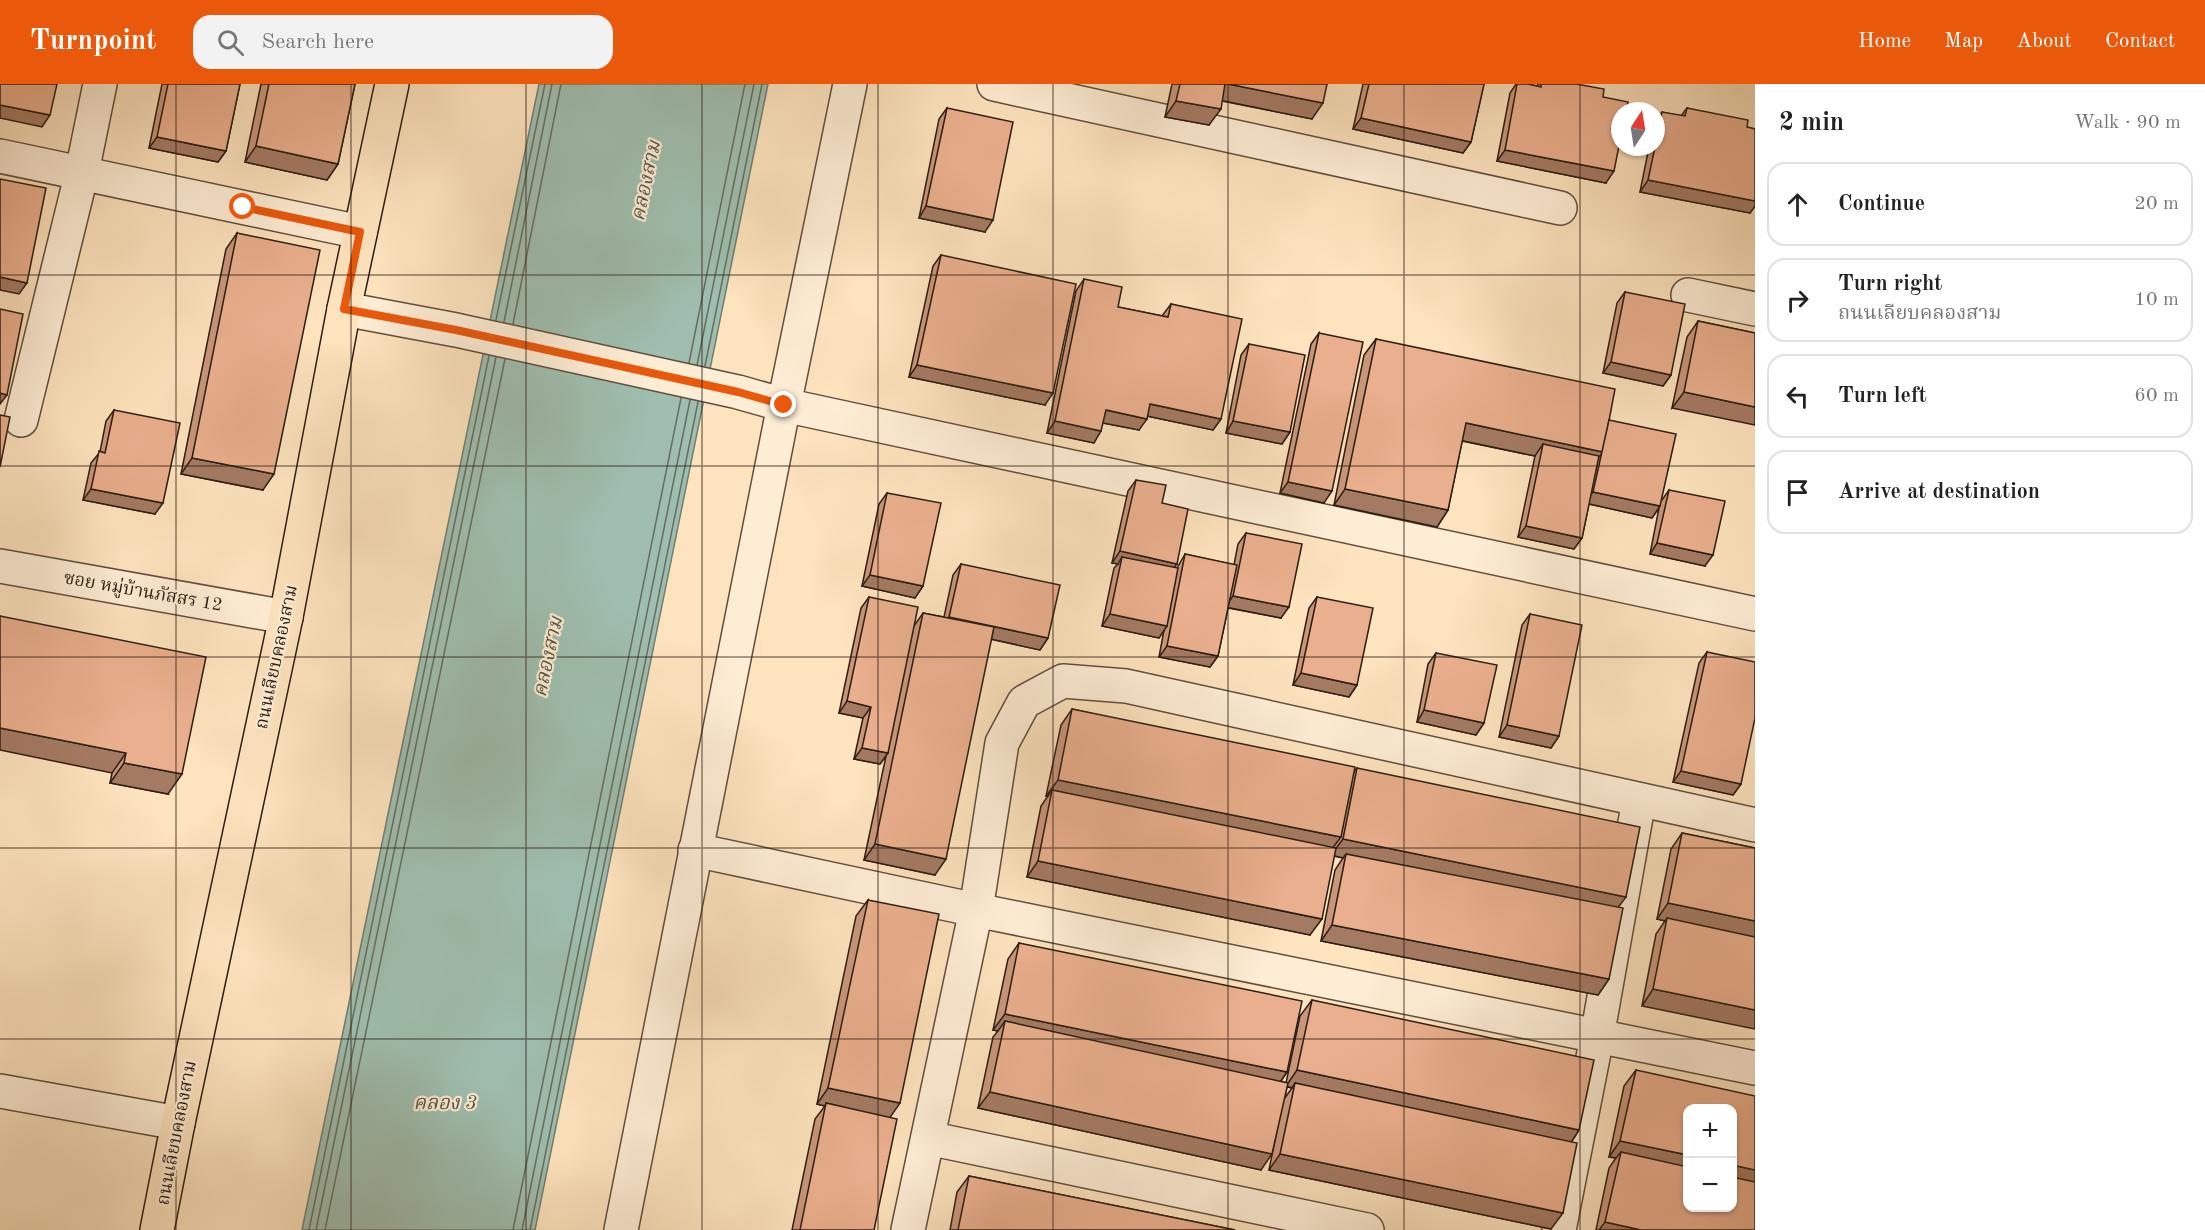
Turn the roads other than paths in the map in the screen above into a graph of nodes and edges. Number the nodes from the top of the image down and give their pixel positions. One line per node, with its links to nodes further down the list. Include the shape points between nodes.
1 (100, 84): 6 (street)
2 (392, 84): 8 (main road, ถนนเลียบคลองสาม)
3 (850, 84): 12 (street)
4 (993, 84): 7 (street)
5 (0, 156): 6 (street)
6 (82, 172): 8 (street); 13 (street)
7 (1560, 208)
8 (360, 232): 10 (main road, ถนนเลียบคลองสาม)
9 (1688, 295): 11 (street)
10 (344, 309): 12 (street, via 456,330); 16 (main road, ถนนเลียบคลองสาม)
11 (1755, 309)
12 (784, 405): 15 (street); 19 (street)
13 (21, 420)
14 (0, 566): 16 (street, ซอย หมู่บ้านภัสสร 12)
15 (1755, 614)
16 (286, 617): 24 (main road, ถนนเลียบคลองสาม)
17 (1639, 800): 18 (street); 20 (street, via 1126,686 1063,681 1024,702 1002,743); 21 (street)
18 (1755, 825)
19 (695, 850): 20 (street); 27 (street)
20 (976, 910): 21 (street); 25 (street)
21 (1597, 1036): 22 (street); 30 (street)
22 (1755, 1068)
23 (0, 1091): 24 (street)
24 (178, 1123): 26 (main road, ถนนเลียบคลองสาม)
25 (928, 1138): 28 (street); 29 (street)
26 (157, 1230)
27 (621, 1230)
28 (908, 1230)
29 (1367, 1230)
30 (1559, 1230)

